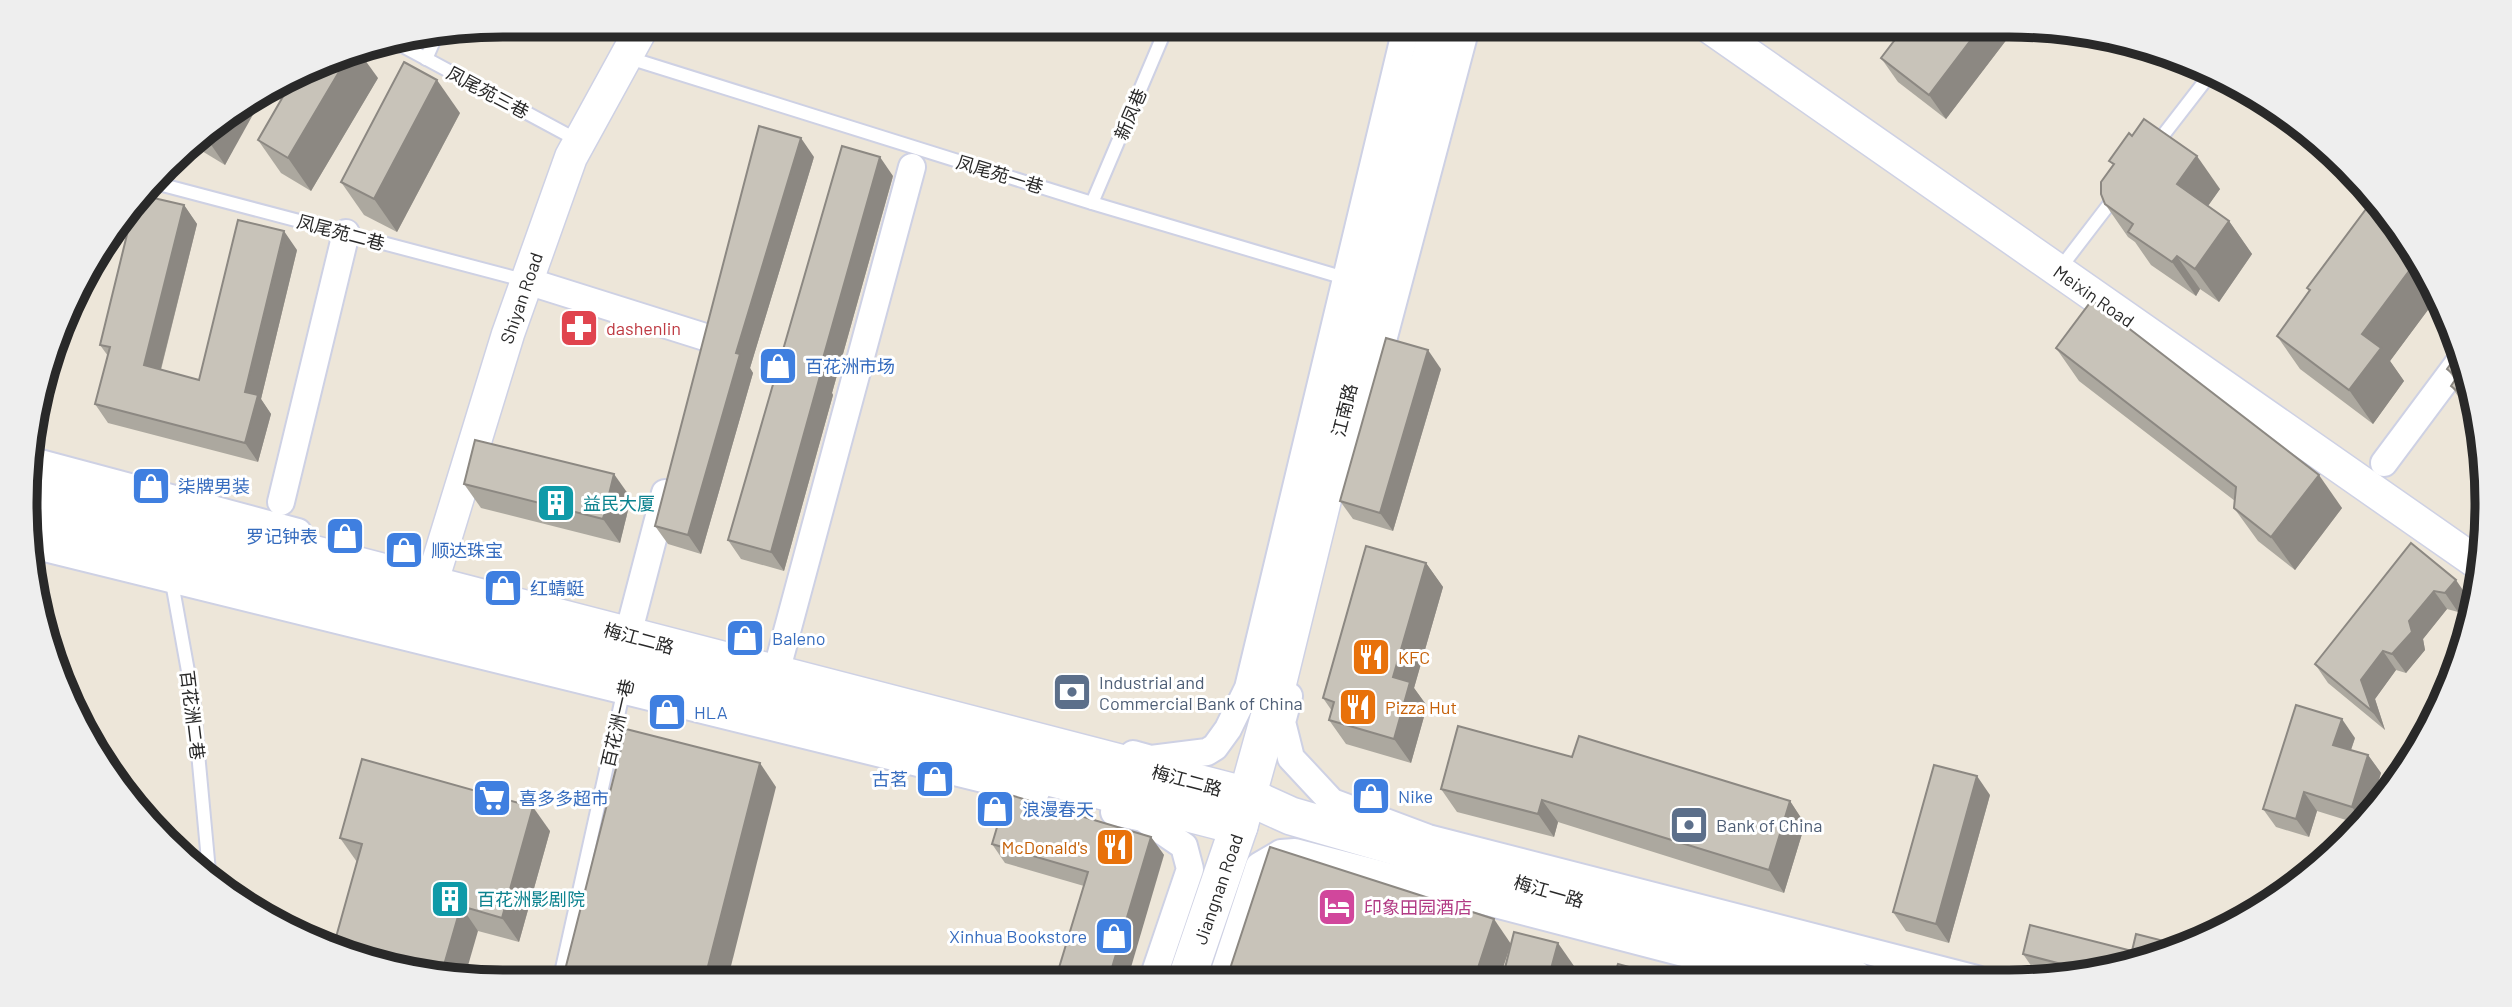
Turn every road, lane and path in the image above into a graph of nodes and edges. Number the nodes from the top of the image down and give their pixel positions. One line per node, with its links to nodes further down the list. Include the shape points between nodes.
1 (637, 37): 9 (street, Shiyan Road)
2 (1162, 37): 17 (lane, 新凤巷)
3 (1404, 37): 26 (street, via 1248,688 1228,729 1207,752 1151,759)
4 (1436, 37): 21 (main road, 江南路)
5 (1464, 37): 47 (street, via 1282,722 1291,758 1332,802 1428,838)
6 (1724, 37): 19 (street, Meixin Road)
7 (433, 43): 10 (lane)
8 (406, 48): 10 (lane, 凤尾苑三巷)
9 (626, 57): 12 (street, Shiyan Road); 17 (lane, 凤尾苑一巷)
10 (426, 59): 12 (lane, 凤尾苑三巷)
11 (2205, 81): 13 (lane)
12 (579, 142): 20 (street, Shiyan Road)
13 (2144, 160)
14 (912, 167): 37 (street)
15 (2127, 183): 19 (lane)
16 (163, 185): 18 (lane, 凤尾苑二巷)
17 (1092, 203): 21 (lane, 凤尾苑一巷)
18 (346, 233): 20 (lane, 凤尾苑二巷); 30 (street)
19 (2058, 271): 33 (street, Meixin Road)
20 (527, 281): 23 (street); 35 (street, Shiyan Road)
21 (1374, 287): 39 (main road, 江南路)
22 (712, 310): 23 (street)
23 (705, 337): 24 (street)
24 (698, 363)
25 (2454, 368): 27 (street)
26 (39, 463)
27 (2384, 463)
28 (671, 469): 36 (street)
29 (38, 483): 35 (main road, 梅江二路)
30 (281, 502)
31 (37, 516): 34 (main road, 梅江二路)
32 (39, 546): 34 (street)
33 (2472, 559)
34 (169, 564): 38 (main road, 梅江二路); 40 (lane, 百花洲二巷, via 193,699)
35 (431, 584): 39 (main road, 梅江二路)
36 (630, 627)
37 (778, 665)
38 (627, 680): 39 (main road, 梅江二路); 41 (lane, 百花洲一巷); 42 (street, via 1143,818 1184,846 1191,870)
39 (1243, 811): 43 (main road, Jiangnan Road); 46 (main road, 梅江一路, via 1291,816)
40 (208, 865)
41 (562, 970)
42 (1157, 970)
43 (1190, 970)
44 (1225, 970): 45 (street, via 1259,866 1281,853 1295,852)
45 (1748, 970)
46 (1814, 970)
47 (1942, 970)

